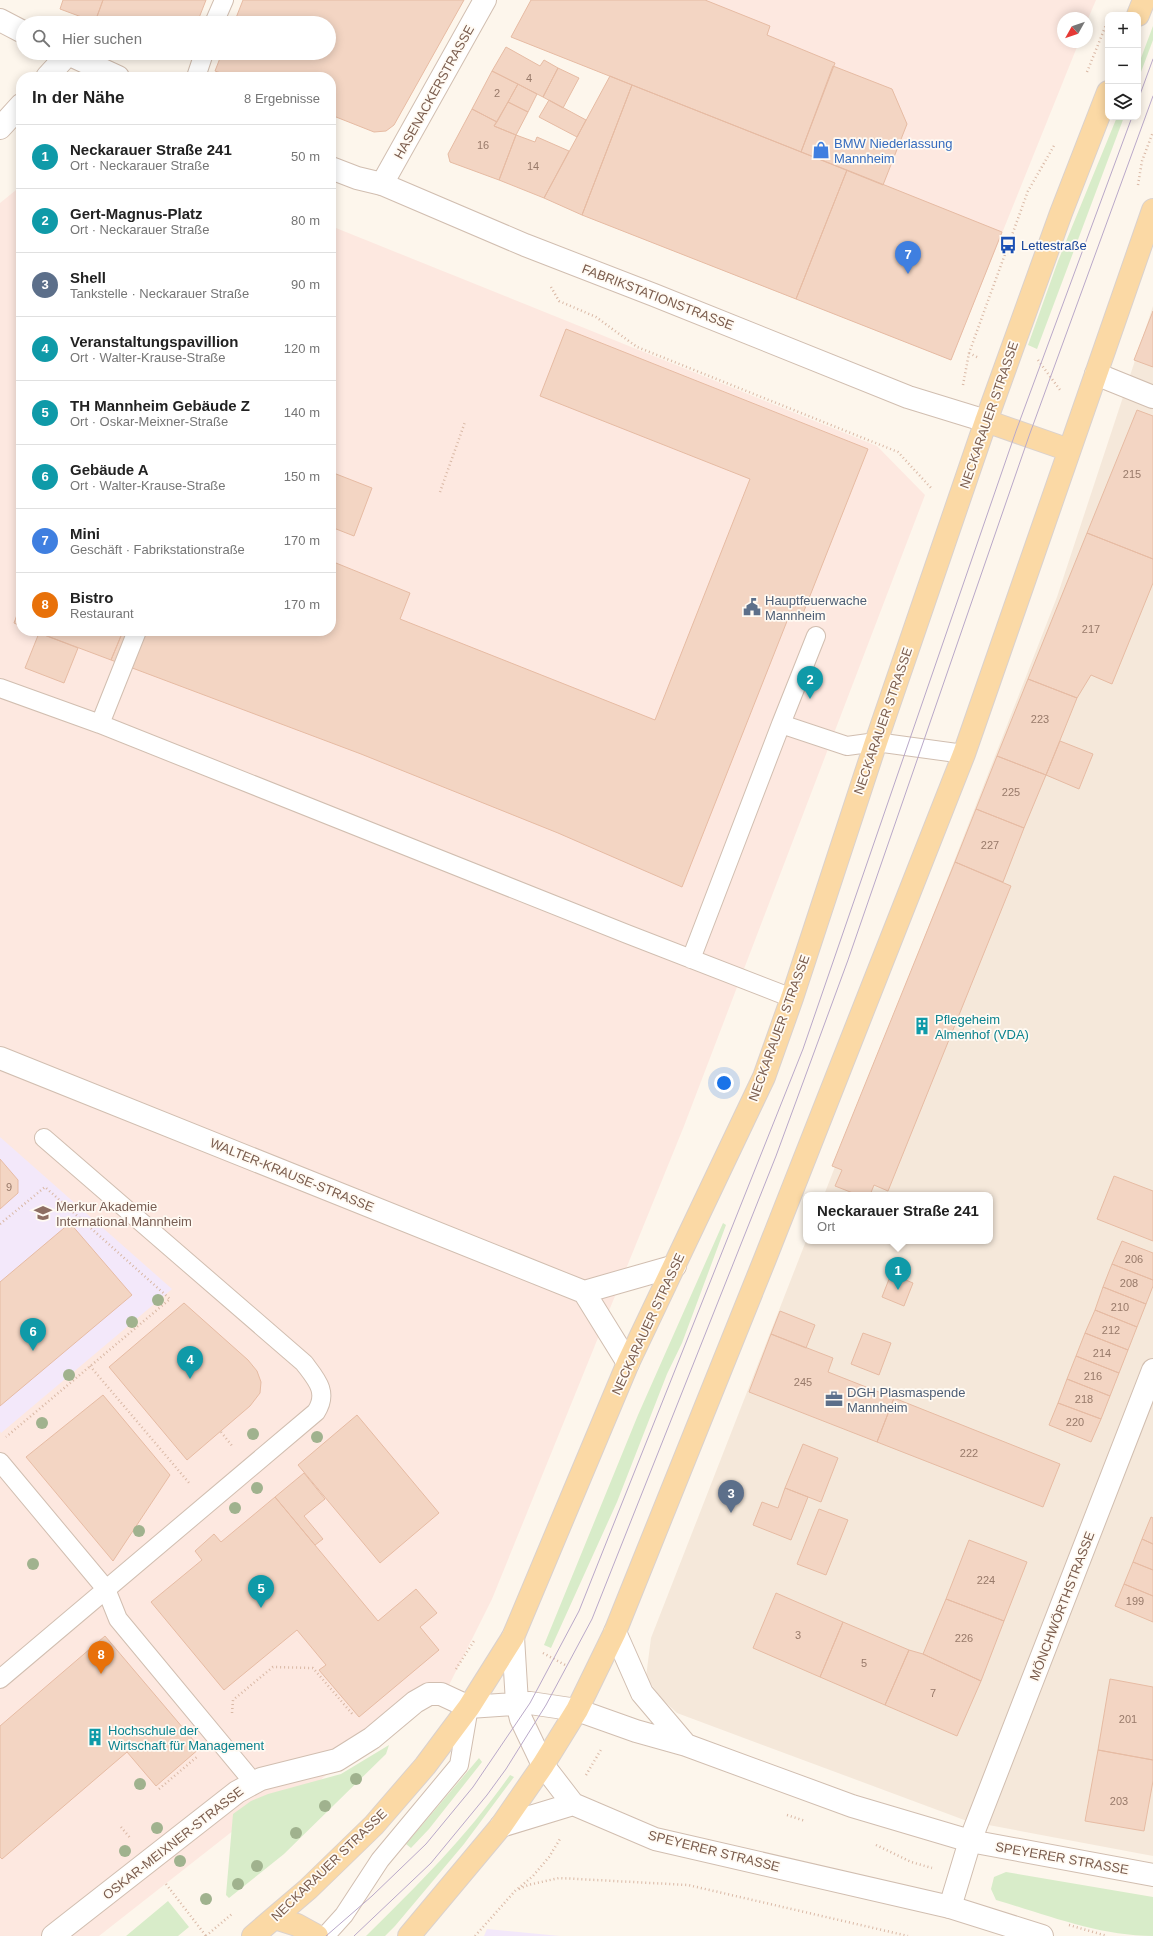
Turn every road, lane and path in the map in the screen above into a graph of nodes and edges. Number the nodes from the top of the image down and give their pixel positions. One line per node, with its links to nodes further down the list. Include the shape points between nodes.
1 (224, 0): 5 (lane)
2 (485, 0): 23 (street, HASENACKERSTRASSE)
3 (1144, 0): 4 (main road)
4 (1139, 12)
5 (217, 16)
6 (0, 20): 8 (street)
7 (1105, 27): 15 (path)
8 (16, 28)
9 (62, 60): 12 (street)
10 (80, 60): 13 (street)
11 (202, 60): 14 (lane)
12 (51, 72)
13 (107, 72)
14 (198, 72)
15 (1085, 77)
16 (1105, 100): 29 (main road, NECKARAUER STRASSE)
17 (16, 110): 18 (street)
18 (0, 128)
19 (1153, 132): 22 (path, via 1142,161)
20 (1057, 141): 28 (path, via 1028,191 969,353 961,396)
21 (336, 170): 23 (street, FABRIKSTATIONSTRASSE)
22 (1142, 170)
23 (382, 184): 28 (street, FABRIKSTATIONSTRASSE, via 525,245 654,294 908,397)
24 (1153, 210): 26 (main road)
25 (560, 301): 32 (path, via 596,317 637,347 898,452)
26 (1096, 374): 27 (street); 31 (main road)
27 (1153, 397)
28 (954, 411): 29 (street, FABRIKSTATIONSTRASSE)
29 (986, 421): 31 (main road); 39 (main road, NECKARAUER STRASSE)
30 (465, 422): 33 (path)
31 (1069, 450): 40 (main road)
32 (933, 490)
33 (440, 492)
34 (135, 636): 37 (lane)
35 (816, 636): 38 (lane)
36 (0, 688): 37 (lane)
37 (100, 724): 41 (lane)
38 (781, 724): 39 (lane, via 847,746); 41 (lane)
39 (876, 742): 40 (lane); 42 (main road, NECKARAUER STRASSE)
40 (964, 754): 55 (main road)
41 (691, 959): 42 (lane)
42 (792, 998): 46 (main road, NECKARAUER STRASSE, via 764,1077)
43 (0, 1058): 47 (street, WALTER-KRAUSE-STRASSE)
44 (44, 1138): 53 (lane, via 304,1363 322,1391 321,1404 316,1412)
45 (0, 1224): 49 (path, via 45,1187 170,1299)
46 (675, 1266): 47 (street); 48 (main road, NECKARAUER STRASSE)
47 (584, 1292): 48 (street)
48 (628, 1363): 57 (main road, NECKARAUER STRASSE)
49 (90, 1366): 51 (path); 53 (path)
50 (1153, 1370): 73 (street, MÖNCHWÖRTHSTRASSE)
51 (0, 1442)
52 (0, 1462): 54 (lane)
53 (207, 1504): 54 (lane)
54 (106, 1589): 58 (lane); 64 (lane, via 118,1619)
55 (615, 1632): 59 (main road); 67 (street, via 642,1693)
56 (478, 1635): 60 (path)
57 (513, 1637): 59 (path); 61 (street, SPEYERER STRASSE); 62 (main road, NECKARAUER STRASSE)
58 (0, 1679)
59 (594, 1679): 63 (main road)
60 (441, 1694): 62 (street); 65 (street, OSKAR-MEIXNER-STRASSE, via 422,1697)
61 (517, 1703): 62 (street, SPEYERER STRASSE); 63 (street, SPEYERER STRASSE); 68 (street, SPEYERER STRASSE, via 521,1719)
62 (469, 1707): 78 (main road, NECKARAUER STRASSE, via 425,1766 374,1825); 83 (lane, via 459,1765 380,1860 344,1915)
63 (577, 1710): 67 (street, SPEYERER STRASSE); 68 (main road)
64 (219, 1738): 65 (path, via 230,1729 233,1700 273,1667 314,1668); 69 (lane); 70 (path)
65 (372, 1738): 69 (street, OSKAR-MEIXNER-STRASSE, via 337,1760)
66 (606, 1742): 71 (path, via 582,1781)
67 (686, 1745): 73 (street, SPEYERER STRASSE, via 852,1806)
68 (543, 1765): 71 (street, SPEYERER STRASSE); 72 (main road)
69 (254, 1782): 79 (street, OSKAR-MEIXNER-STRASSE, via 237,1792)
70 (159, 1789)
71 (573, 1804): 72 (street); 75 (path, via 560,1838 549,1857 533,1876); 76 (street, SPEYERER STRASSE, via 655,1839)
72 (501, 1826): 84 (main road)
73 (970, 1841): 74 (street, SPEYERER STRASSE); 76 (street)
74 (1153, 1875)
75 (515, 1891): 85 (path); 86 (path, via 528,1885 559,1878 688,1885)
76 (950, 1907): 87 (street, SPEYERER STRASSE)
77 (236, 1910): 80 (path)
78 (275, 1918): 81 (main road, NECKARAUER STRASSE); 82 (main road, via 297,1925)
79 (53, 1936)
80 (206, 1936)
81 (253, 1936)
82 (317, 1936)
83 (325, 1936)
84 (409, 1936)
85 (475, 1936)
86 (908, 1936)
87 (1042, 1936)

